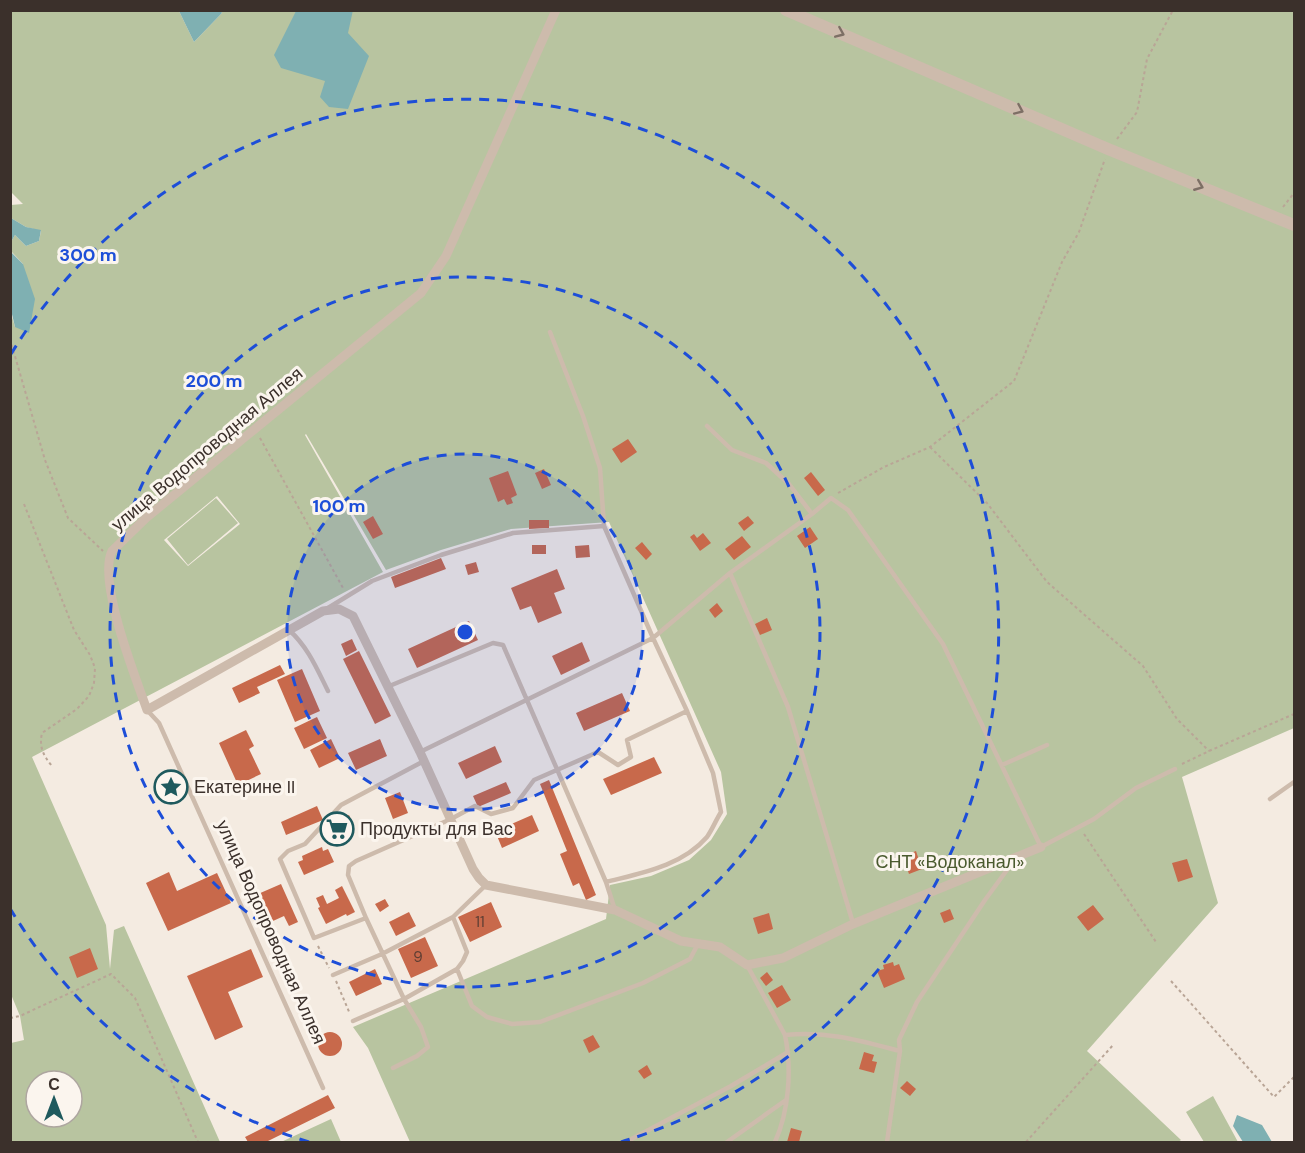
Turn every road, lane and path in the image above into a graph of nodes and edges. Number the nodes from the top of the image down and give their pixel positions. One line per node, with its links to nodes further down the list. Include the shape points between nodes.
1 (556, 10): 11 (street, улица Водопроводная Аллея, via 435,275 421,293)
2 (786, 10): 4 (street, one-way to 4)
3 (1173, 10): 4 (path, via 1147,59 1137,112)
4 (1108, 149): 6 (street, one-way to 6); 12 (path, via 1079,232 1062,262 1014,381)
5 (1294, 193): 6 (path)
6 (1275, 217): 7 (street)
7 (1294, 225)
8 (550, 332): 16 (lane, via 600,468)
9 (10, 339): 17 (path, via 45,460 68,518)
10 (707, 426): 15 (lane, via 732,450 766,463 789,484)
11 (255, 430): 17 (street, улица Водопроводная Аллея, via 146,518); 19 (path)
12 (930, 447): 13 (path); 30 (path, via 987,503 1047,582 1143,666 1177,719)
13 (842, 490)
14 (24, 504): 33 (path, via 74,630 95,668 89,696 42,733 39,744)
15 (812, 514): 18 (lane); 32 (lane, via 831,498 848,510 943,644)
16 (603, 526): 19 (lane, via 513,533 372,581); 22 (lane)
17 (109, 557): 26 (street, улица Водопроводная Аллея, via 111,591 128,658)
18 (730, 573): 22 (lane); 47 (lane, via 788,707)
19 (347, 596): 20 (lane)
20 (323, 610): 21 (street); 23 (street, via 339,609 353,616)
21 (289, 630): 24 (lane, via 308,650); 26 (street)
22 (653, 638): 25 (lane); 27 (lane)
23 (387, 687): 25 (lane, via 493,643 503,645); 31 (street)
24 (327, 691)
25 (526, 699): 31 (lane); 34 (lane)
26 (147, 710): 64 (lane, улица Водопроводная Аллея, via 159,723)
27 (687, 711): 34 (lane, via 627,740 631,757 618,765 598,752); 42 (lane, via 713,773 721,812 707,836 687,854 652,871)
28 (1294, 714): 30 (path)
29 (1047, 746): 32 (lane)
30 (1209, 751): 35 (path)
31 (422, 757): 38 (street); 46 (lane, via 341,805 305,844 280,859 314,938)
32 (1002, 765): 40 (lane)
33 (52, 766)
34 (557, 769): 38 (lane, via 534,780 513,808 491,814 475,806); 42 (lane)
35 (1174, 769): 39 (lane, via 1136,788)
36 (1294, 782): 37 (lane)
37 (1270, 799)
38 (451, 819): 43 (street, via 473,870); 46 (lane, via 349,866 348,875)
39 (1079, 826): 40 (lane); 48 (path)
40 (1041, 847): 41 (street)
41 (1018, 856): 47 (street); 60 (lane, via 917,1002 898,1040)
42 (606, 882): 44 (lane)
43 (486, 885): 44 (street); 45 (lane)
44 (615, 910): 49 (street, via 681,941)
45 (453, 917): 50 (lane); 52 (lane, via 467,952)
46 (366, 918): 50 (lane)
47 (853, 924): 51 (street, via 783,957)
48 (1156, 942)
49 (698, 944): 51 (street, via 720,947); 52 (lane, via 690,958 643,983 540,1022 512,1024 487,1017 472,1006)
50 (382, 954): 53 (lane); 55 (lane)
51 (747, 965): 58 (lane)
52 (457, 969): 55 (lane)
53 (333, 975)
54 (1171, 981): 63 (path, via 1274,1097)
55 (404, 999): 57 (lane); 62 (lane, via 428,1047)
56 (10, 1018): 66 (path, via 111,974 135,998)
57 (353, 1021)
58 (785, 1035): 60 (lane, via 845,1037); 61 (lane)
59 (1114, 1044): 71 (path)
60 (900, 1051): 70 (lane)
61 (789, 1052): 65 (lane); 67 (lane)
62 (393, 1068)
63 (1294, 1077)
64 (323, 1088)
65 (786, 1100): 68 (lane); 69 (lane, via 783,1124)
66 (198, 1143)
67 (626, 1143)
68 (728, 1143)
69 (775, 1143)
70 (887, 1143)
71 (1026, 1143)

